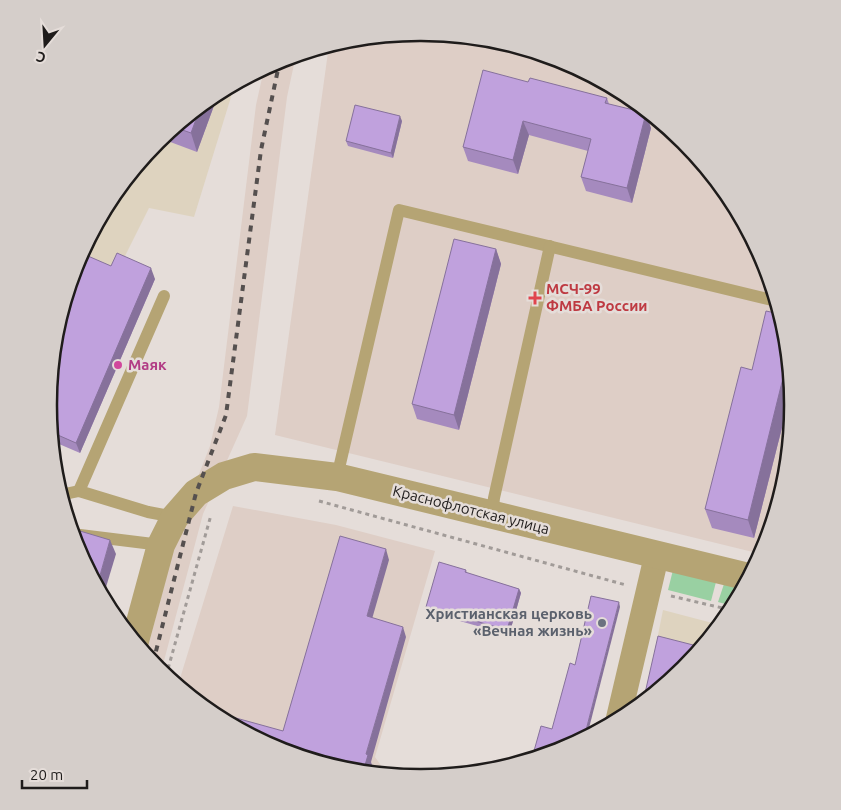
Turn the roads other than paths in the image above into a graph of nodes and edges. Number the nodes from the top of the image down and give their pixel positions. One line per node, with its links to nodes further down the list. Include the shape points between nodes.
1 (550, 246): 3 (lane); 4 (lane, via 399,210); 7 (lane)
2 (164, 296): 5 (lane)
3 (768, 299)
4 (336, 477): 7 (street, Краснофлотская улица); 8 (street, Краснофлотская улица, via 254,467 224,476 205,501)
5 (79, 491): 6 (lane); 8 (lane, via 148,512)
6 (68, 493)
7 (492, 515): 11 (street, Краснофлотская улица)
8 (175, 516): 10 (street, Краснофлотская улица)
9 (81, 535): 10 (lane)
10 (161, 545): 13 (street, Краснофлотская улица)
11 (657, 554): 12 (street, Краснофлотская улица); 14 (street)
12 (742, 575)
13 (137, 633)
14 (621, 708)

